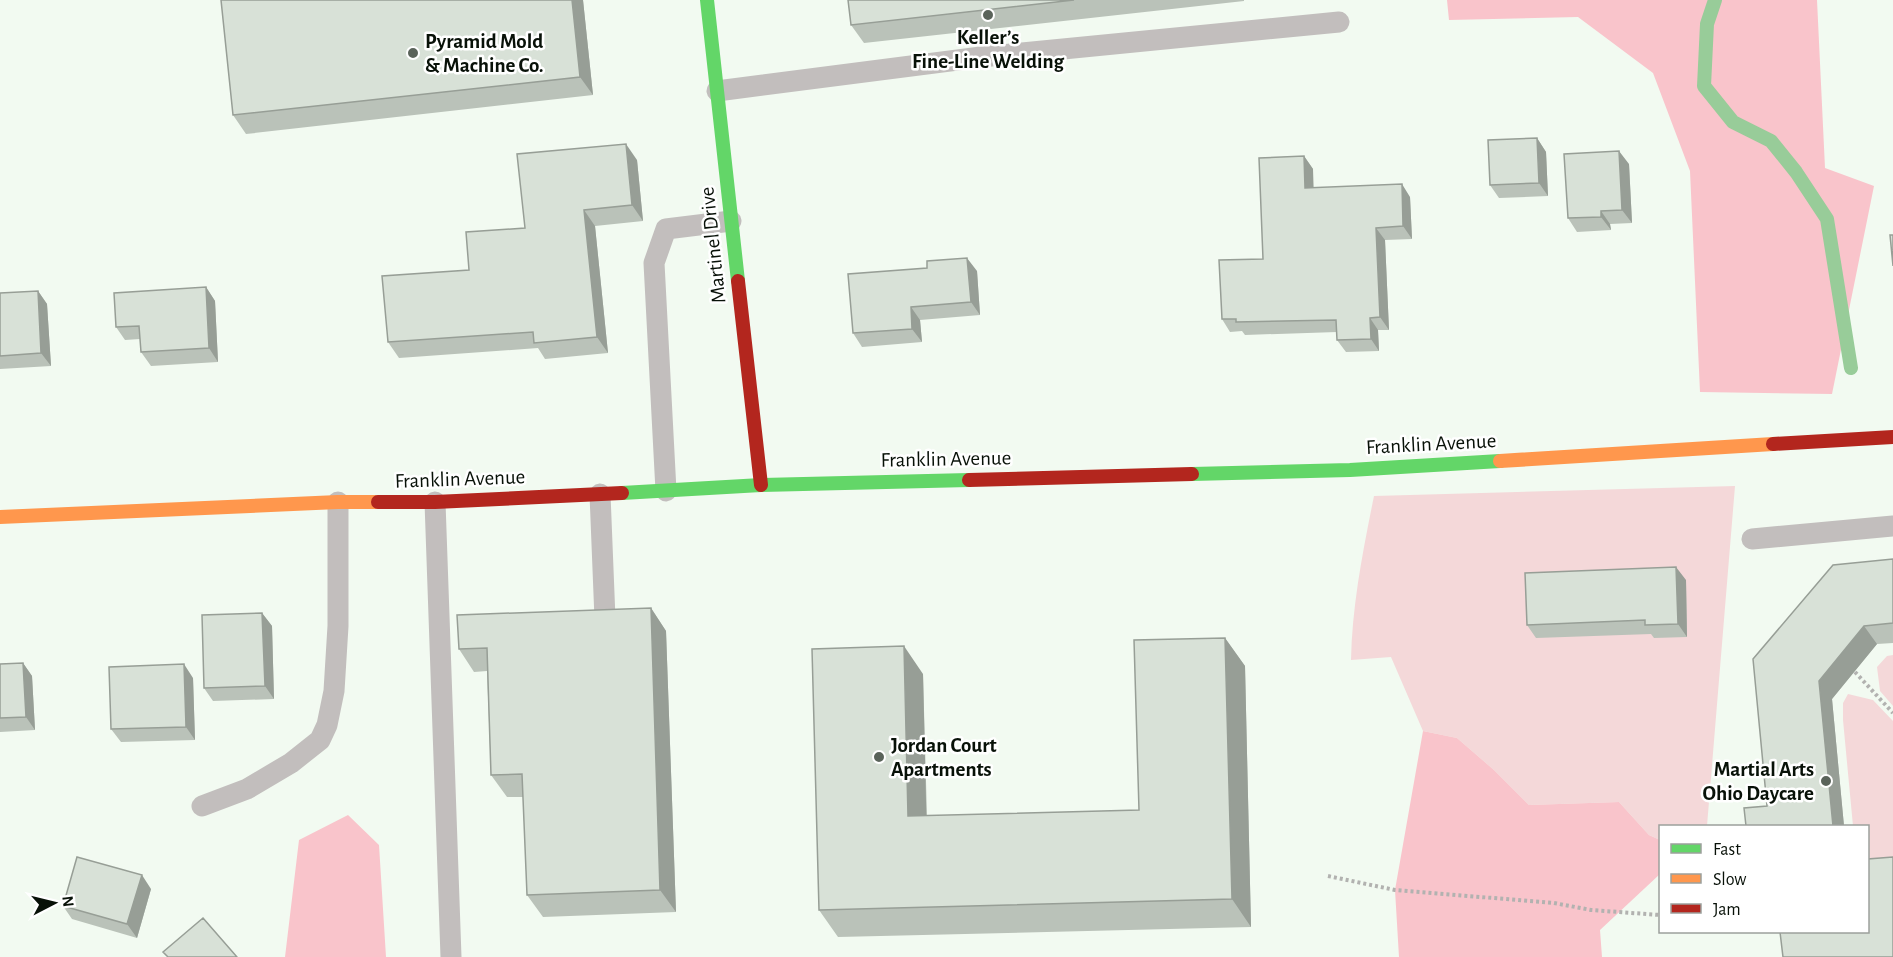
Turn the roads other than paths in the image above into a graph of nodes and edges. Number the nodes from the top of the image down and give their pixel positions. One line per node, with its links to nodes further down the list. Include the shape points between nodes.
1 (707, 0): 3 (street, Martinel Drive)
2 (1339, 22): 3 (lane, via 981,57)
3 (717, 91): 4 (street, Martinel Drive)
4 (731, 221): 6 (street, Martinel Drive); 7 (lane, via 666,230 654,263)
5 (1893, 437): 6 (street, Franklin Avenue, via 1350,470)
6 (761, 484): 7 (street, Franklin Avenue)
7 (666, 491): 8 (street, Franklin Avenue)
8 (600, 495): 10 (street, Franklin Avenue); 14 (lane)
9 (338, 502): 10 (street, Franklin Avenue); 11 (street, Franklin Avenue); 15 (lane, via 338,626 334,691 324,732 320,740 291,763 248,789)
10 (435, 502): 16 (lane)
11 (0, 517)
12 (1893, 526): 13 (lane)
13 (1752, 539)
14 (605, 619)
15 (202, 806)
16 (451, 957)

